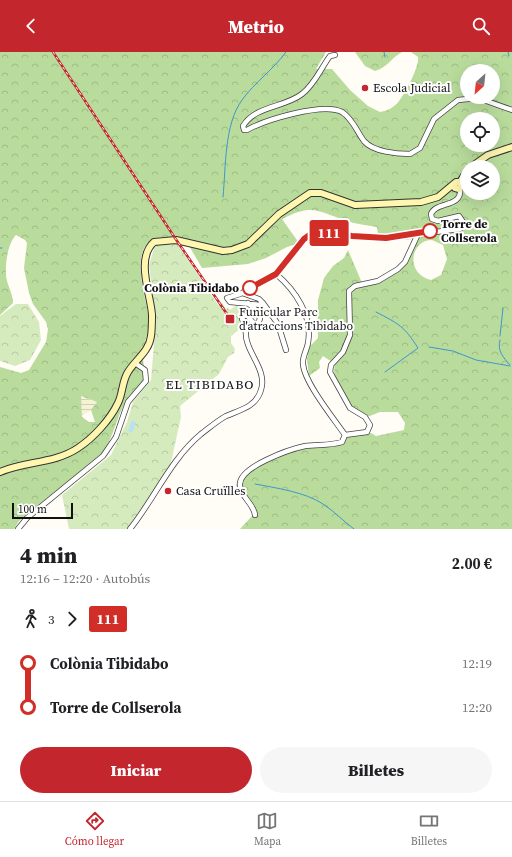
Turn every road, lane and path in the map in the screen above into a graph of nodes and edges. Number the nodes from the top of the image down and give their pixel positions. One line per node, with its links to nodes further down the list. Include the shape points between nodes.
1 (335, 55): 2 (street, via 330,56 302,94 257,114 246,122 244,130 270,120 332,109 345,115 371,147 410,154 420,148 434,119 458,100 478,98)
2 (512, 110)
3 (512, 147): 4 (street, via 488,154)
4 (480, 160)
5 (460, 182): 6 (street)
6 (458, 185): 7 (street, via 458,199 434,210 431,214 432,219 437,221 459,216 463,222 461,228); 13 (street, via 438,197 416,202 355,205 321,193 310,193 279,214 248,244 232,250 223,251 176,240 154,242 148,251 145,267 152,316 151,336 146,349)
7 (418, 234): 8 (street, via 386,238 314,233 304,239); 14 (street, via 405,262 398,269 378,281 350,289 350,335 342,352 331,365 330,372 348,406 365,417 370,425 367,432)
8 (276, 274): 9 (street); 14 (street, via 297,296 305,315 308,342 303,364 309,381)
9 (242, 293): 10 (street, via 227,300); 11 (street)
10 (248, 303): 11 (street); 18 (street, via 257,311 260,319 254,324 247,315 242,319 246,328 246,339 262,378 262,389 257,399 245,409 220,420 192,443 176,460)
11 (263, 303): 12 (street, via 278,324)
12 (286, 350)
13 (135, 363): 15 (street, via 125,380 116,407 92,436 78,448 55,459); 17 (street, via 143,368 146,378 128,402 109,449 96,463 27,518)
14 (345, 435): 16 (street, via 344,440 339,443 302,446 266,460 245,473 240,487)
15 (0, 472)
16 (255, 515)
17 (18, 529)
18 (130, 529)

